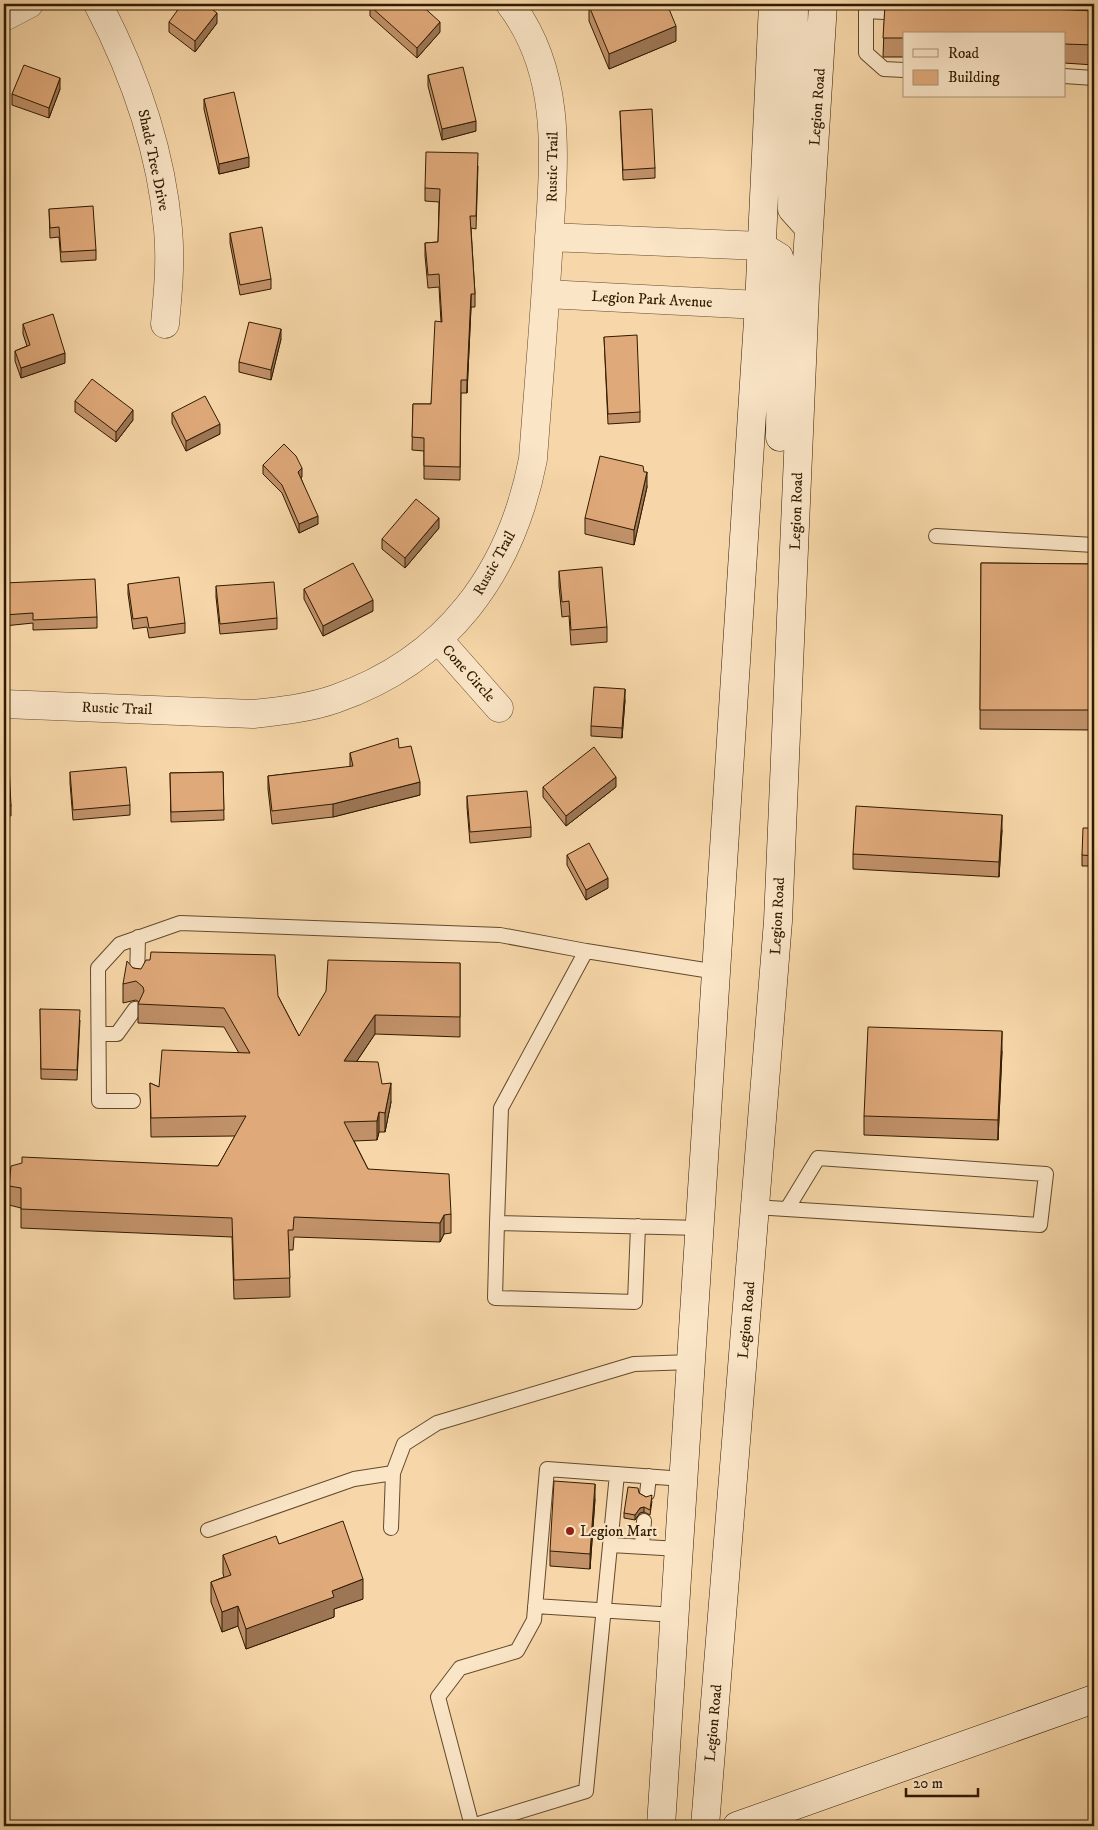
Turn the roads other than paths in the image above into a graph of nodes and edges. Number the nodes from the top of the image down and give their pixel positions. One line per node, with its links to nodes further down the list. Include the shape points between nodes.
1 (28, 4): 8 (main road)
2 (98, 4): 17 (main road, Shade Tree Drive, via 117,39 141,102 158,168 168,229 170,279)
3 (510, 4): 13 (main road, Rustic Trail, via 537,50 546,81 554,130)
4 (773, 4): 14 (main road)
5 (794, 4): 12 (main road, via 792,209)
6 (823, 4): 12 (main road, Legion Road)
7 (916, 13): 9 (lane, via 866,11 866,53 884,69)
8 (4, 17)
9 (903, 70)
10 (1066, 76): 11 (lane)
11 (1094, 78)
12 (809, 228): 18 (main road, Legion Road)
13 (549, 237): 14 (main road); 15 (main road, Rustic Trail)
14 (761, 246): 16 (main road); 18 (main road, via 779,256 784,275 780,510)
15 (546, 294): 16 (main road, Legion Park Avenue); 21 (main road, Rustic Trail, via 533,459 527,491 499,562 475,599)
16 (759, 305): 26 (main road)
17 (165, 324)
18 (795, 532): 31 (main road, Legion Road, via 778,921)
19 (936, 536): 20 (lane)
20 (1094, 544)
21 (438, 639): 22 (main road, Rustic Trail, via 408,663 370,685 292,710 253,714); 23 (main road, Cone Circle)
22 (4, 704)
23 (499, 708)
24 (138, 937): 25 (lane, via 180,923 500,936); 27 (lane); 29 (lane, via 120,944 98,968)
25 (586, 951): 26 (lane); 33 (lane, via 501,1108)
26 (717, 972): 35 (main road)
27 (136, 980)
28 (135, 1009): 29 (lane, via 117,1034)
29 (99, 1034): 30 (lane, via 100,1101)
30 (133, 1101)
31 (755, 1207): 32 (lane); 54 (main road, Legion Road)
32 (787, 1209): 32 (lane, via 1040,1225 1046,1174 818,1158)
33 (497, 1223): 34 (lane); 34 (lane, via 495,1298 635,1302)
34 (638, 1226): 35 (lane)
35 (701, 1228): 36 (main road)
36 (692, 1362): 37 (lane, via 634,1364 437,1423 404,1444); 40 (main road)
37 (393, 1473): 43 (lane); 44 (lane, via 354,1479)
38 (617, 1474): 39 (lane); 45 (lane); 48 (lane, via 548,1469)
39 (649, 1476): 40 (lane); 41 (lane)
40 (684, 1479): 47 (main road)
41 (647, 1494)
42 (644, 1521): 46 (lane)
43 (391, 1528)
44 (208, 1530)
45 (611, 1545): 46 (lane); 49 (lane)
46 (642, 1546): 47 (lane)
47 (679, 1549): 50 (main road)
48 (535, 1606): 49 (lane); 52 (lane, via 534,1620 517,1651 460,1668 438,1697)
49 (605, 1610): 50 (lane); 52 (lane, via 586,1791)
50 (675, 1615): 53 (main road)
51 (1094, 1700): 55 (main road)
52 (472, 1826)
53 (661, 1826)
54 (705, 1826)
55 (736, 1826)

